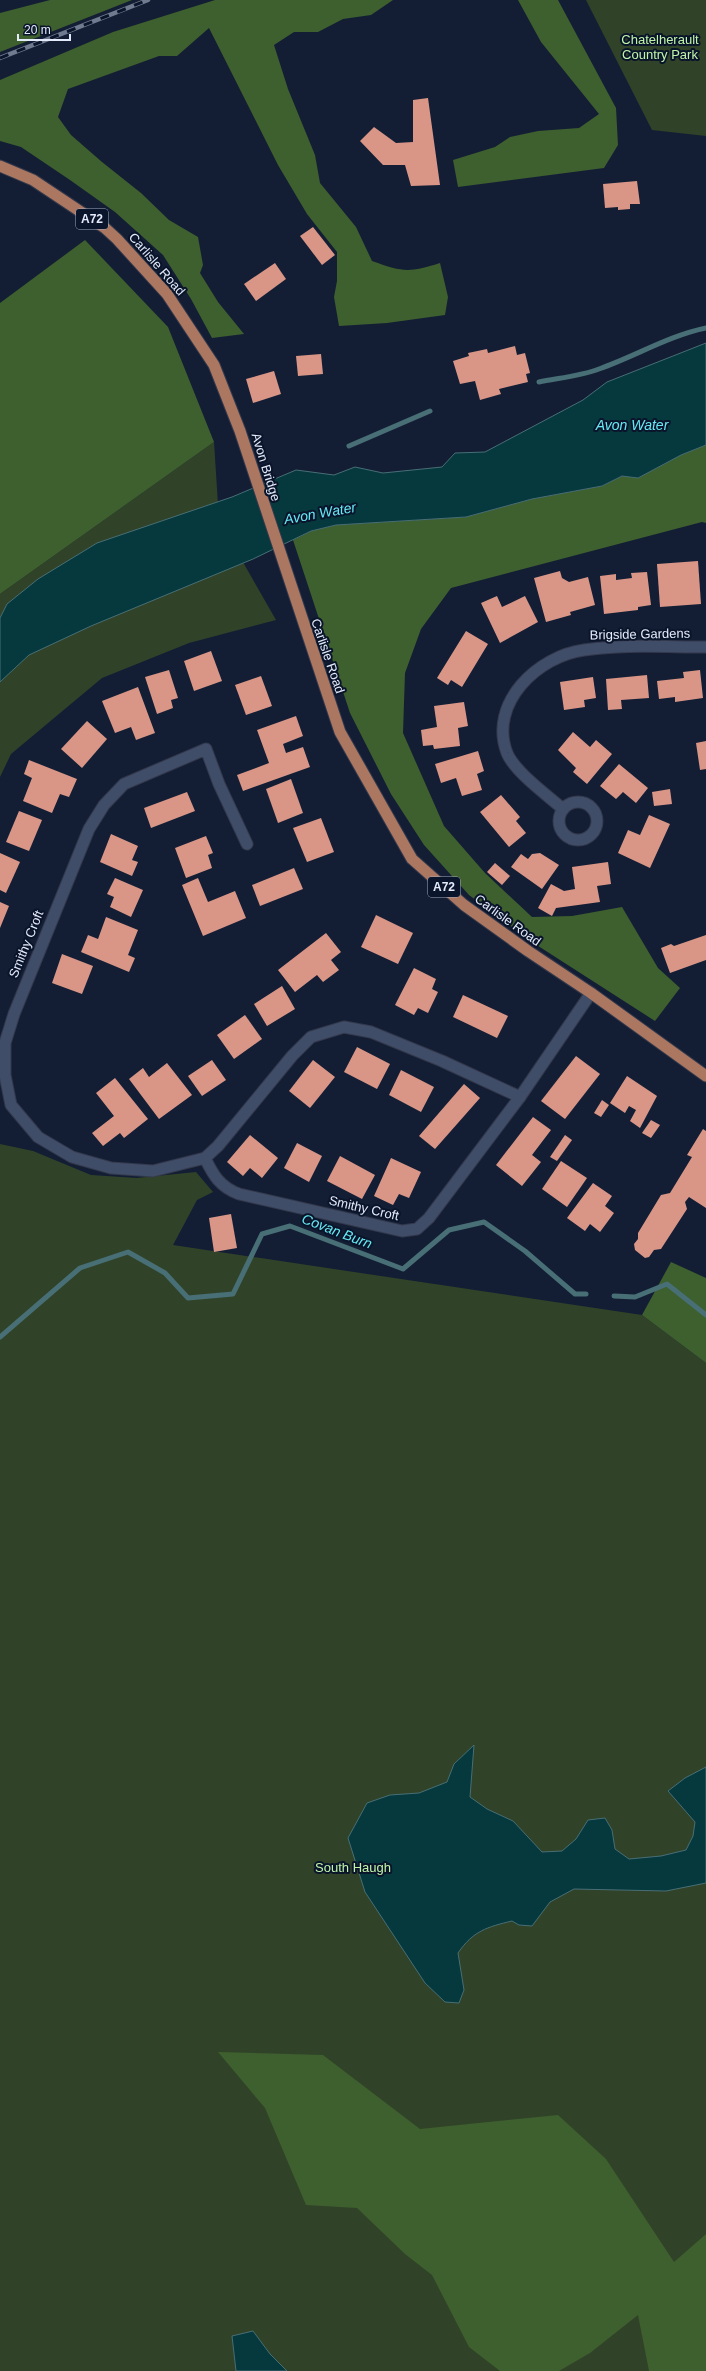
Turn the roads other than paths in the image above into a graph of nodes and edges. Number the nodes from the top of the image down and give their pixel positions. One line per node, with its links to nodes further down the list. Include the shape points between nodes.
1 (0, 166): 2 (main road, Carlisle Road / A72, via 33,180 105,228 147,271 167,294 214,365)
2 (240, 431): 3 (main road, Avon Bridge / A72)
3 (296, 603): 7 (main road, Carlisle Road / A72, via 340,732 412,858 464,905)
4 (706, 647): 5 (street, Brigside Gardens, via 584,650 559,656 545,663 514,693 506,710 503,732 507,753 520,770)
5 (563, 809)
6 (247, 844): 10 (street, Smithy Croft, via 206,749 124,784 104,805 89,829 41,944 5,1043 5,1075 11,1105 38,1138 72,1157 111,1168 153,1171)
7 (591, 993): 8 (main road, Carlisle Road / A72); 9 (street, Smithy Croft)
8 (705, 1072)
9 (520, 1097): 10 (street, Smithy Croft, via 371,1032 344,1027 311,1037); 10 (street, Smithy Croft, via 428,1218 417,1229 402,1232 239,1194 226,1189 213,1176)
10 (205, 1158)

